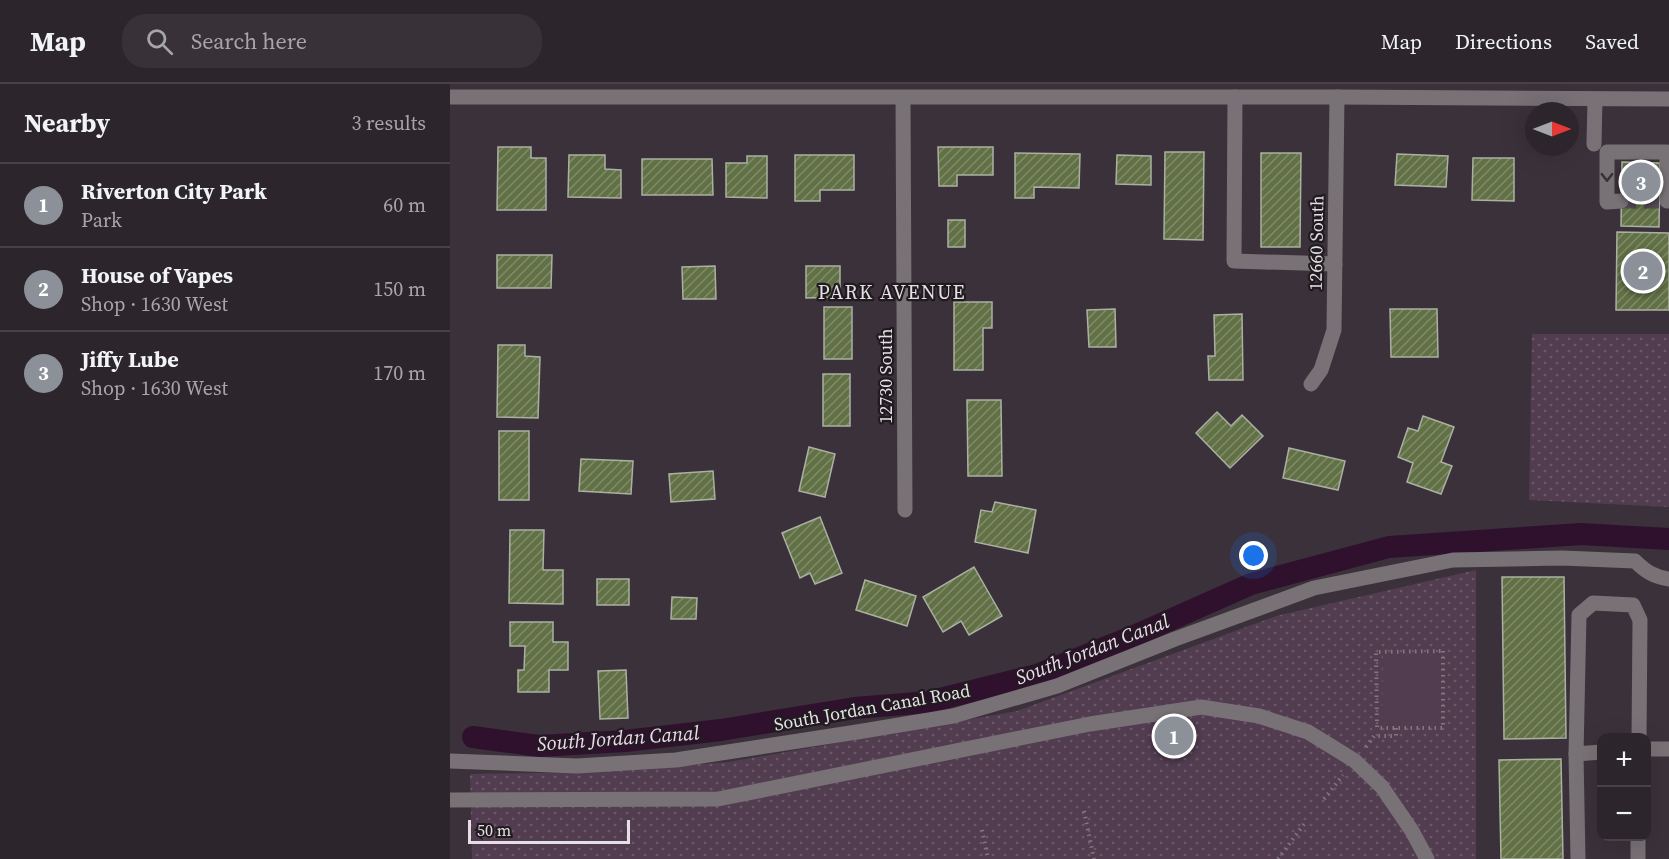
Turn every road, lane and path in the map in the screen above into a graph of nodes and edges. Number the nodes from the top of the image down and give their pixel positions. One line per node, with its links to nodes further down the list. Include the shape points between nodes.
1 (813, 91): 3 (street); 6 (street)
2 (1383, 91): 5 (street); 7 (street)
3 (450, 97)
4 (1235, 97): 5 (street); 6 (street); 12 (street, via 1234,261)
5 (1337, 97): 12 (street, 12660 South)
6 (903, 98): 14 (street, 12730 South)
7 (1595, 99): 8 (street); 9 (street)
8 (1669, 99)
9 (1600, 148): 10 (street, one-way to 10, via 1607,202); 11 (street, via 1667,152)
10 (1621, 201)
11 (1665, 201)
12 (1335, 264): 13 (street, 12660 South, via 1335,330 1321,370)
13 (1311, 384)
14 (905, 510)
15 (1669, 579): 23 (street, South Jordan Canal Road, via 1646,572 1635,561 1453,560 1314,588 1057,686 952,716 676,760 578,766)
16 (1396, 728): 16 (path, via 1443,728 1443,651 1377,652 1377,728); 18 (path, via 1396,736 1374,736)
17 (1639, 733): 22 (street, via 1640,620 1633,605 1593,603 1579,615)
18 (1366, 747)
19 (1669, 748): 20 (street)
20 (1651, 749)
21 (1597, 752): 22 (street)
22 (1576, 754): 35 (street)
23 (450, 761)
24 (1343, 775): 25 (path)
25 (1324, 799)
26 (450, 800): 34 (street, via 718,799 1090,724 1201,707 1259,716 1308,732 1355,761 1382,787)
27 (1084, 811): 32 (path)
28 (1305, 823): 33 (path)
29 (982, 830): 31 (path)
30 (1638, 841): 36 (street)
31 (988, 859)
32 (1094, 859)
33 (1278, 859)
34 (1427, 859)
35 (1578, 859)
36 (1638, 859)

